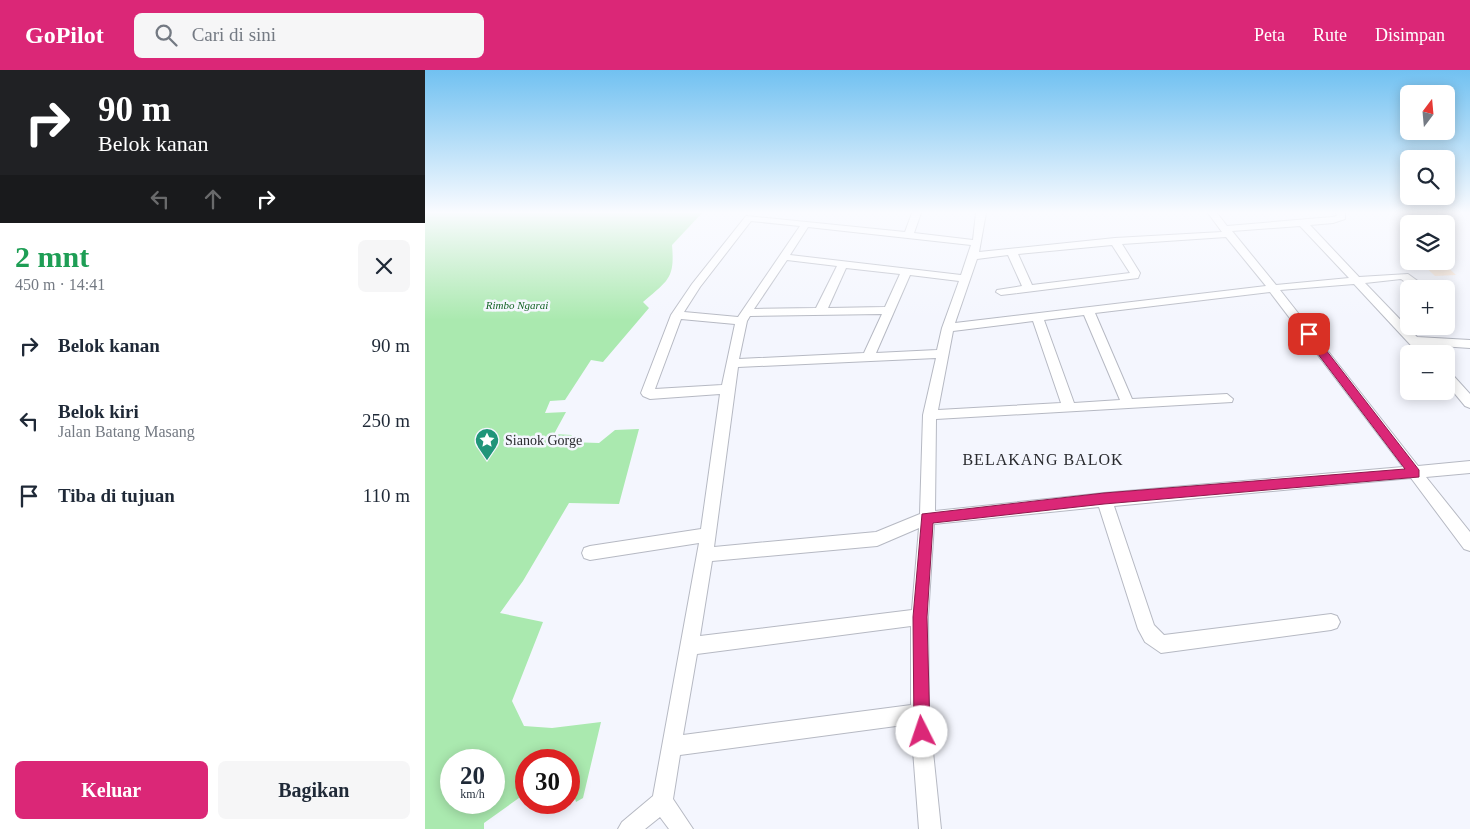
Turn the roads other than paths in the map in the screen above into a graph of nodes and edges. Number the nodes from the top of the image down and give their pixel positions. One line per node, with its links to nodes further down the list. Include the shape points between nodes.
1 (725, 248): 22 (street)
2 (789, 248): 10 (street)
3 (968, 248): 8 (street)
4 (1051, 248): 9 (street)
5 (1120, 248): 17 (street, via 1135,272 1133,276)
6 (1240, 248): 16 (street)
7 (1328, 248): 14 (street)
8 (975, 250): 9 (street); 13 (street)
9 (1012, 253): 17 (street)
10 (783, 258): 11 (street); 23 (street)
11 (843, 264): 12 (street); 21 (street)
12 (906, 272): 13 (street); 19 (street)
13 (964, 279): 25 (street)
14 (1357, 280): 15 (street, via 1405,276); 16 (street); 26 (street)
15 (1410, 280)
16 (1273, 288): 20 (street); 40 (street)
17 (1027, 289): 18 (street)
18 (1001, 292)
19 (889, 310): 21 (street); 30 (street)
20 (1088, 311): 24 (street); 36 (street)
21 (820, 312): 23 (street)
22 (677, 315): 23 (street); 33 (street, via 647,393)
23 (744, 317): 31 (street)
24 (1037, 317): 25 (street); 37 (street)
25 (948, 328): 29 (street)
26 (1414, 341): 27 (street); 28 (street)
27 (1470, 344)
28 (1418, 345)
29 (943, 354): 30 (street); 38 (street)
30 (869, 356): 31 (street)
31 (733, 363): 33 (street)
32 (1455, 386): 35 (street)
33 (727, 389): 43 (street)
34 (1227, 399): 36 (street)
35 (1470, 403)
36 (1128, 405): 37 (street)
37 (1069, 408): 38 (street)
38 (930, 415): 42 (street)
39 (1470, 467): 40 (street)
40 (1415, 473): 41 (street); 44 (street)
41 (1104, 498): 42 (street); 48 (street, via 1147,629 1161,644)
42 (927, 518): 46 (street, via 877,539); 47 (street)
43 (708, 535): 45 (street); 46 (street)
44 (1470, 544)
45 (591, 553)
46 (705, 555): 49 (street)
47 (920, 617): 49 (street); 50 (street)
48 (1331, 622)
49 (690, 646): 51 (street)
50 (920, 713): 51 (street); 55 (street)
51 (673, 746): 52 (street)
52 (663, 802): 53 (street); 54 (street)
53 (629, 829)
54 (682, 829)
55 (930, 829)

